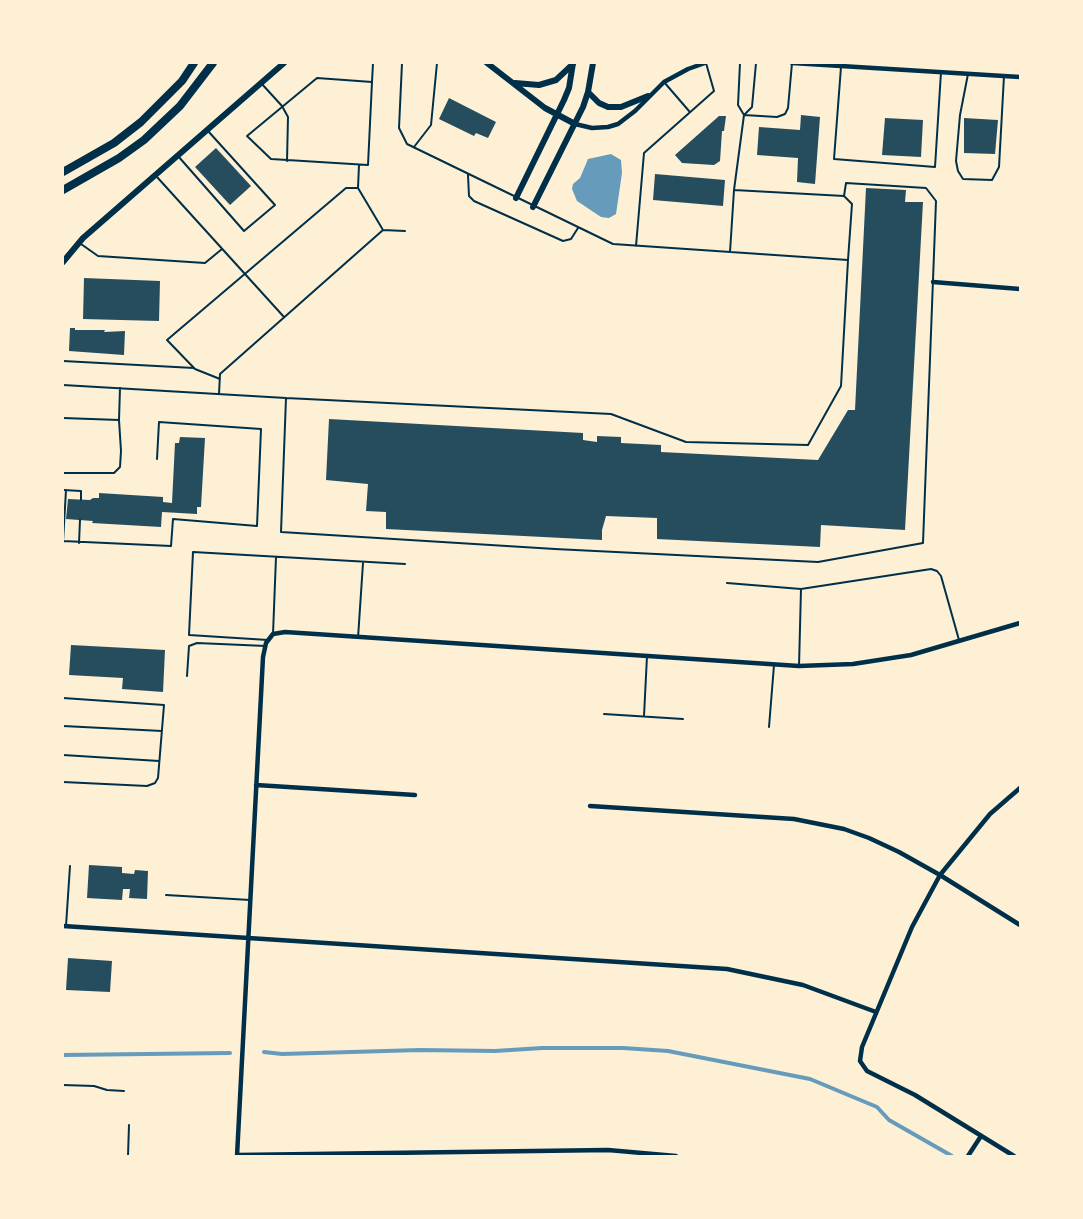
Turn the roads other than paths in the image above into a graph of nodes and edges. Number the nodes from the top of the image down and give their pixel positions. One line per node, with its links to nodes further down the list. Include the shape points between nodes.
1 (194, 63): 35 (highway, via 182,81 141,122 114,143)
2 (213, 63): 39 (highway, via 180,106 144,140)
3 (284, 63): 21 (street)
4 (373, 63): 19 (lane)
5 (402, 63): 31 (lane, via 399,128 407,144)
6 (436, 63): 31 (lane, via 431,125)
7 (487, 63): 22 (street)
8 (573, 63): 22 (street, via 556,80 539,85); 27 (street, via 569,88)
9 (593, 63): 23 (street)
10 (706, 63): 20 (street); 26 (lane, via 714,91)
11 (740, 63): 28 (lane, via 738,105)
12 (756, 63): 28 (lane, via 753,107)
13 (792, 63): 14 (street); 28 (lane, via 785,114)
14 (841, 66): 15 (street); 15 (lane, via 834,159 935,167)
15 (941, 72): 16 (street)
16 (968, 74): 17 (street); 17 (lane, via 956,161 963,179 973,180 992,180 999,167)
17 (1004, 76): 18 (street)
18 (1020, 77)
19 (372, 82): 25 (lane, via 317,78); 34 (lane, via 368,165)
20 (664, 82): 24 (street); 26 (lane)
21 (261, 83): 25 (lane); 30 (street)
22 (514, 83): 27 (street)
23 (588, 92): 24 (street, via 599,102 621,107); 29 (street)
24 (648, 96): 29 (street, via 618,124 592,128)
25 (282, 106): 33 (lane, via 288,117); 33 (lane, via 247,136 271,159)
26 (690, 112): 48 (lane, via 644,153)
27 (557, 114): 29 (street); 42 (street)
28 (744, 115): 40 (lane)
29 (574, 124): 43 (street)
30 (207, 130): 32 (street); 32 (lane, via 275,205 244,231)
31 (414, 147): 36 (lane)
32 (178, 156): 37 (street)
33 (287, 161): 34 (lane)
34 (359, 164): 38 (lane)
35 (63, 172)
36 (468, 174): 42 (lane); 44 (lane, via 474,201 563,241 571,239)
37 (155, 175): 47 (street); 49 (lane)
38 (358, 188): 45 (lane); 53 (lane, via 346,188)
39 (63, 190)
40 (734, 190): 41 (lane); 50 (lane)
41 (844, 196): 51 (lane, via 852,204); 54 (lane, via 846,183 926,188 936,201)
42 (516, 198): 43 (lane)
43 (533, 207): 44 (lane)
44 (578, 228): 48 (lane, via 612,244)
45 (383, 230): 46 (lane); 56 (lane)
46 (405, 231)
47 (79, 242): 49 (lane, via 98,256 205,264); 52 (street)
48 (636, 246): 50 (lane)
49 (222, 249): 53 (lane)
50 (730, 252): 51 (lane)
51 (848, 260): 63 (lane, via 841,386 808,445 686,441 611,414)
52 (63, 262)
53 (244, 273): 56 (lane); 58 (lane, via 167,340)
54 (933, 282): 55 (street); 63 (lane, via 923,543 818,562 281,532)
55 (1020, 289)
56 (284, 317): 59 (lane, via 220,374)
57 (63, 361): 58 (lane)
58 (194, 368): 59 (lane)
59 (220, 379): 62 (lane)
60 (63, 385): 61 (lane)
61 (120, 388): 62 (lane); 65 (lane)
62 (219, 394): 63 (lane)
63 (286, 398)
64 (63, 418): 65 (lane)
65 (119, 420): 67 (lane, via 121,451 117,472)
66 (157, 459): 72 (lane, via 159,422 261,429 257,526 173,519 171,546)
67 (63, 473)
68 (64, 490): 69 (lane, via 81,490); 71 (lane)
69 (81, 500)
70 (80, 520): 72 (lane)
71 (63, 542): 72 (lane)
72 (79, 543)
73 (276, 557): 74 (lane); 80 (lane); 80 (lane, via 193,552 189,635)
74 (363, 562): 75 (lane); 79 (lane)
75 (405, 564)
76 (727, 583): 77 (lane)
77 (801, 589): 81 (lane, via 931,569 941,576); 84 (lane)
78 (1020, 623): 81 (street)
79 (358, 638): 80 (street, via 285,632); 82 (street)
80 (269, 639): 85 (lane, via 189,646); 96 (street, via 263,657)
81 (959, 640): 84 (street, via 911,656)
82 (647, 656): 83 (street); 88 (lane)
83 (774, 665): 84 (street); 91 (lane)
84 (799, 666)
85 (188, 676)
86 (63, 698): 92 (lane, via 164,705)
87 (604, 714): 88 (lane)
88 (644, 716): 89 (lane)
89 (683, 719)
90 (63, 726): 92 (lane)
91 (769, 727)
92 (162, 730): 94 (lane)
93 (63, 755): 94 (lane)
94 (160, 762): 95 (lane, via 158,778 147,786)
95 (63, 782)
96 (256, 786): 98 (street); 103 (street)
97 (1020, 788): 101 (street, via 990,814)
98 (415, 795)
99 (590, 806): 101 (street, via 817,823 869,838)
100 (70, 866): 105 (lane)
101 (940, 875): 104 (street); 107 (street, via 912,927)
102 (166, 895): 103 (lane)
103 (250, 900): 106 (street)
104 (1020, 925)
105 (65, 926): 106 (street)
106 (248, 938): 107 (street, via 727,969 803,985); 112 (street)
107 (876, 1012): 111 (street, via 862,1047 861,1065)
108 (63, 1085): 109 (lane)
109 (124, 1091)
110 (129, 1125): 113 (lane)
111 (981, 1136): 115 (street); 116 (street)
112 (237, 1155): 114 (street, via 608,1150)
113 (128, 1156)
114 (676, 1156)
115 (968, 1156)
116 (1014, 1156)

